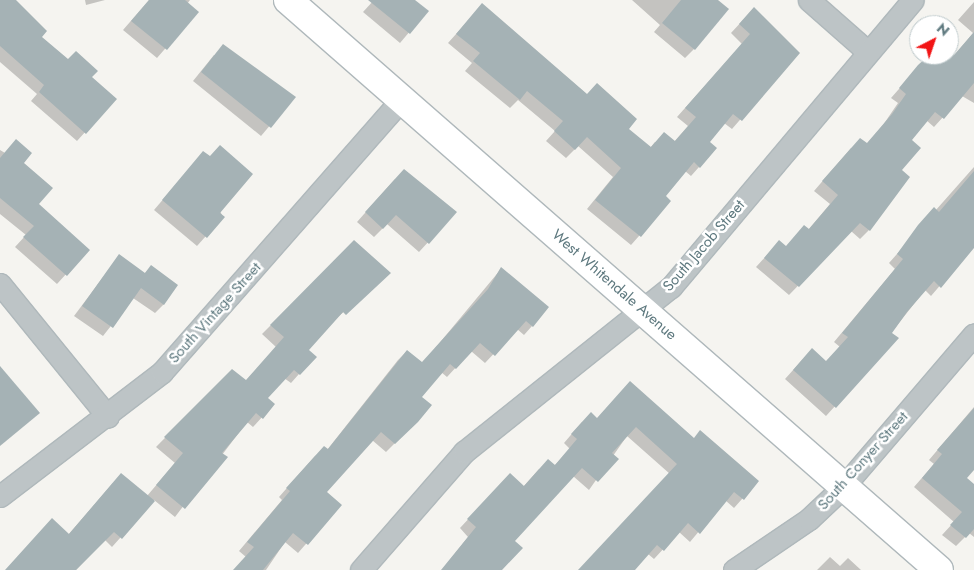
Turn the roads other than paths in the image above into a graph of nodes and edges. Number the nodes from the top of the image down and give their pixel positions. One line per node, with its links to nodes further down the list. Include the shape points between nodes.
1 (809, 0): 4 (street)
2 (913, 0): 4 (street, South Jacob Street)
3 (299, 4): 5 (street, West Whitendale Avenue)
4 (868, 52): 7 (street, South Jacob Street, via 670,287)
5 (401, 100): 7 (street, West Whitendale Avenue); 9 (street, South Vintage Street, via 214,316 162,372)
6 (0, 284): 9 (street)
7 (644, 311): 10 (street, West Whitendale Avenue); 12 (street, South Jacob Street, via 542,386 464,452)
8 (974, 334): 10 (street, South Conyer Street)
9 (108, 417): 11 (street, South Vintage Street)
10 (843, 487): 13 (street, South Conyer Street, via 809,519); 14 (street, West Whitendale Avenue)
11 (0, 496)
12 (362, 570)
13 (734, 570)
14 (939, 570)

